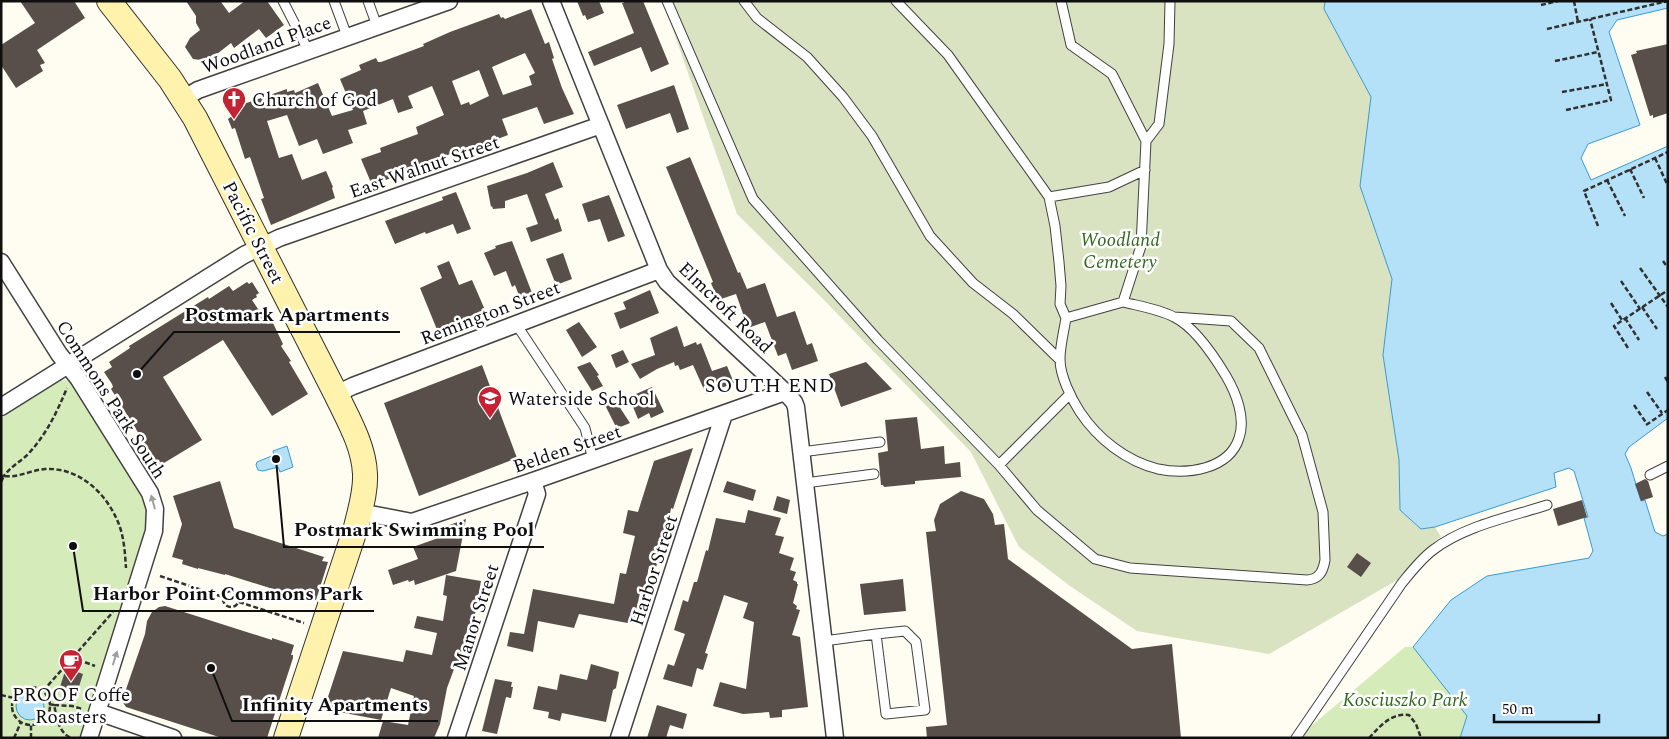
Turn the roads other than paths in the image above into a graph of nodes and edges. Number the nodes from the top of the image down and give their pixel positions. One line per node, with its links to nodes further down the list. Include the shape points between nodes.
1 (109, 1): 15 (street, Pacific Street)
2 (283, 1): 14 (lane)
3 (334, 1): 13 (lane)
4 (368, 1): 12 (lane)
5 (450, 1): 12 (street, Woodland Place)
6 (551, 1): 16 (street, Elmcroft Road)
7 (667, 1): 37 (lane, via 754,199 878,340)
8 (744, 1): 27 (lane, via 756,18 807,57 843,97 872,136 930,236 973,283 1013,314)
9 (896, 1): 19 (lane, via 948,55)
10 (1061, 1): 17 (lane, via 1071,45 1112,74)
11 (1170, 1): 17 (lane, via 1169,44 1159,124)
12 (377, 26): 13 (street, Woodland Place)
13 (347, 36): 14 (street, Woodland Place)
14 (308, 50): 15 (street, Woodland Place, via 198,90)
15 (184, 99): 20 (street, Pacific Street)
16 (601, 125): 20 (street, East Walnut Street); 22 (street, Elmcroft Road)
17 (1146, 141): 18 (lane)
18 (1145, 170): 19 (lane, via 1109,187); 23 (lane, via 1141,246)
19 (1049, 197): 25 (lane, via 1058,253 1060,304)
20 (261, 246): 28 (street, East Walnut Street, via 206,279); 30 (street, Pacific Street)
21 (1, 262): 28 (street, Commons Park South, via 58,354)
22 (659, 270): 26 (street, Remington Street); 29 (street, Elmcroft Road, via 667,282)
23 (1123, 302): 24 (lane); 25 (lane)
24 (1174, 317): 31 (lane, via 1190,329 1218,362 1238,403 1240,437 1233,450 1221,460 1193,471 1157,468 1136,460 1102,438); 37 (lane, via 1230,321 1259,348 1302,434 1323,512 1325,560 1320,575 1307,580 1130,568 1095,559 1037,510)
25 (1066, 318): 27 (lane)
26 (516, 324): 30 (street, Remington Street); 36 (lane, via 585,428)
27 (1060, 360): 31 (lane)
28 (73, 372): 32 (street, East Walnut Street); 47 (street, Commons Park South, one-way to 28, via 156,520 150,493)
29 (785, 392): 33 (street, Belden Street); 35 (street, Elmcroft Road, via 796,407)
30 (336, 394): 44 (street, Pacific Street, via 364,463 364,494)
31 (1069, 394): 37 (lane)
32 (1, 407)
33 (724, 414): 36 (street, Belden Street); 52 (street, Harbor Street)
34 (880, 442): 35 (lane)
35 (801, 452): 42 (street, Elmcroft Road)
36 (593, 460): 41 (street, Belden Street)
37 (999, 465)
38 (1668, 466): 40 (lane)
39 (874, 474): 42 (lane)
40 (1650, 475)
41 (533, 481): 44 (street, Belden Street, via 412,522); 51 (street, Manor Street, via 537,494)
42 (805, 483): 46 (street, Elmcroft Road)
43 (1547, 505): 54 (lane, via 1466,532 1433,550 1422,560 1402,583)
44 (360, 512): 50 (street, Pacific Street)
45 (876, 634): 45 (lane, via 886,714 925,710 916,642 905,631); 46 (lane)
46 (824, 641): 53 (street, Elmcroft Road)
47 (90, 710): 48 (street, Commons Park South); 49 (street)
48 (89, 738)
49 (173, 738)
50 (286, 738)
51 (456, 738)
52 (619, 738)
53 (835, 738)
54 (1296, 738)

